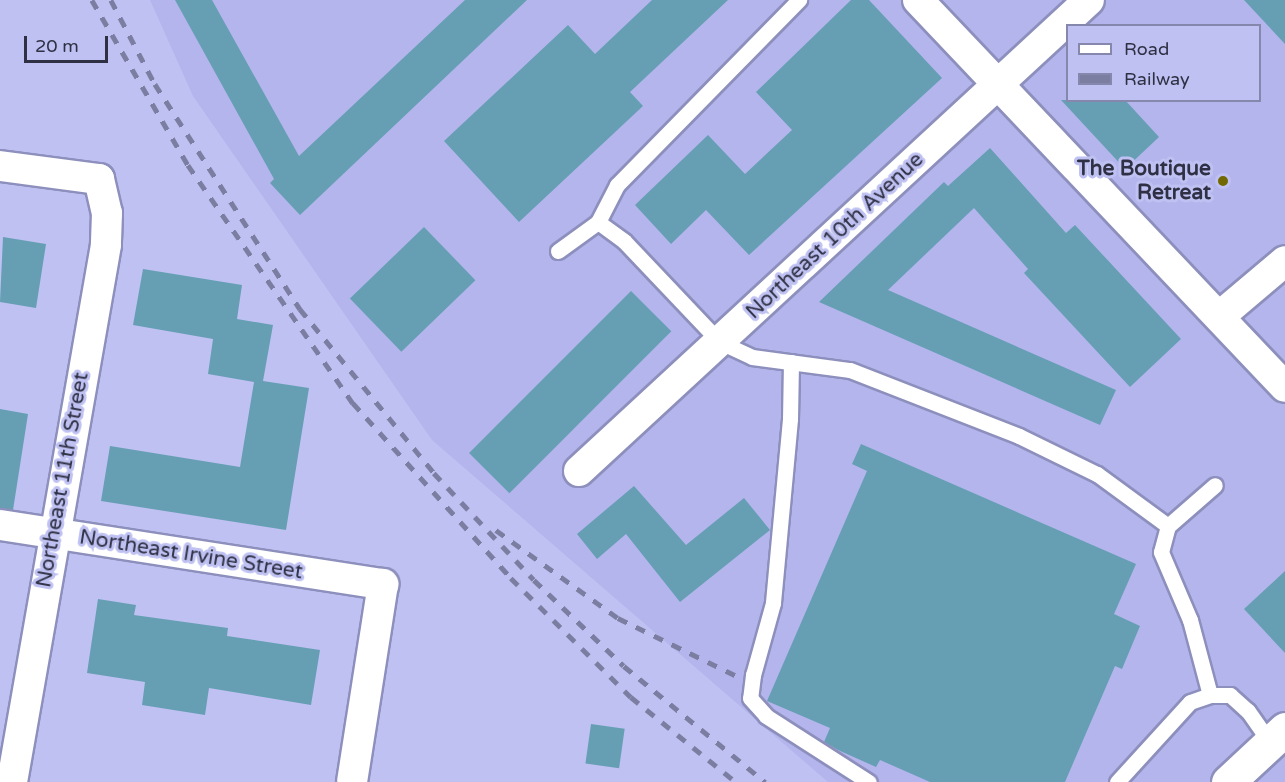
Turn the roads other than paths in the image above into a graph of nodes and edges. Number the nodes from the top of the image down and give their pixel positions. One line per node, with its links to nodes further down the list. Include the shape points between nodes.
1 (800, 0): 6 (lane, via 617,185)
2 (918, 0): 4 (street)
3 (1089, 0): 4 (street, Northeast 10th Avenue)
4 (999, 85): 9 (street); 10 (street, Northeast 10th Avenue)
5 (0, 166): 17 (street, Northeast 11th Street, via 99,179 107,213 106,245)
6 (598, 222): 7 (lane); 10 (lane, via 624,241)
7 (558, 251)
8 (1285, 261): 9 (street)
9 (1220, 316): 12 (street)
10 (720, 342): 11 (lane, via 752,357); 13 (street, Northeast 10th Avenue)
11 (790, 362): 16 (lane, via 850,370 1019,436 1097,474); 22 (lane, via 790,419 773,603 750,698 766,716)
12 (1285, 387)
13 (579, 471)
14 (1215, 485): 16 (lane)
15 (0, 525): 17 (street, Northeast Irvine Street)
16 (1168, 526): 18 (lane, via 1161,552 1190,620)
17 (53, 534): 20 (street, Northeast 11th Street); 21 (street, Northeast Irvine Street, via 382,584)
18 (1210, 695): 19 (lane, via 1230,695); 23 (lane, via 1190,702)
19 (1277, 736): 24 (street)
20 (12, 782)
21 (352, 782)
22 (869, 782)
23 (1117, 782)
24 (1228, 782)

